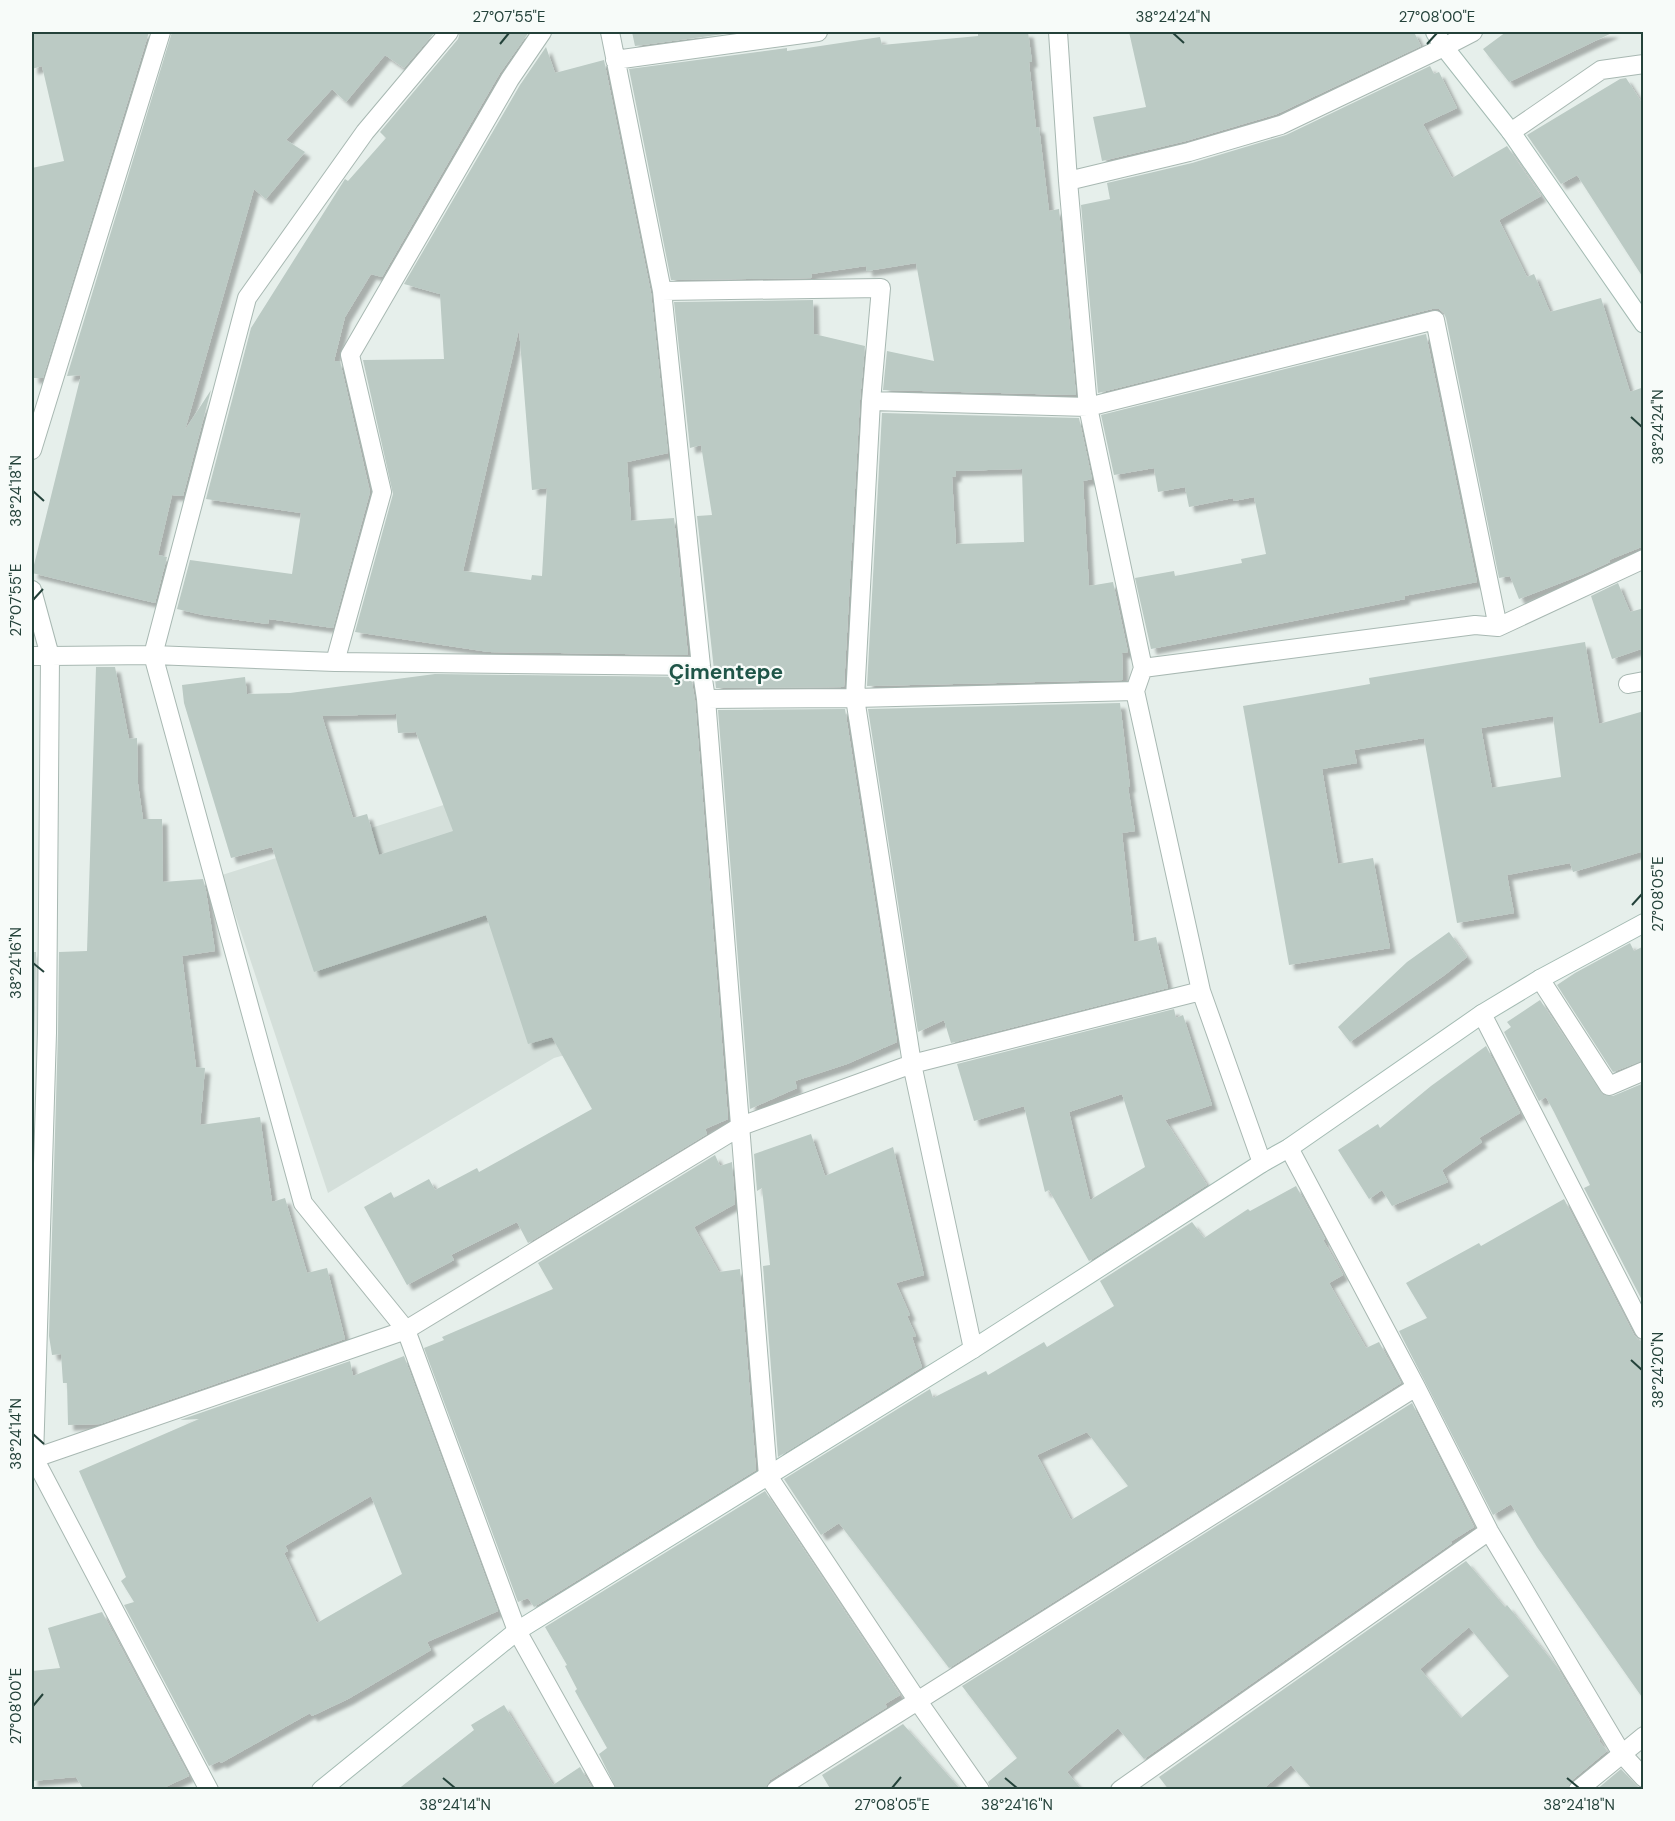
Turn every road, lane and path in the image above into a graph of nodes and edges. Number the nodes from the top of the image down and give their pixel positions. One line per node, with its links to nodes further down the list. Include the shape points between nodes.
1 (161, 32): 17 (street)
2 (449, 32): 21 (street, via 364,132 248,298)
3 (542, 32): 24 (street, via 510,79 350,355 382,492)
4 (610, 32): 9 (street)
5 (818, 32): 9 (street)
6 (1058, 32): 12 (street)
7 (1473, 32): 8 (street)
8 (1440, 39): 11 (street); 12 (street, via 1281,125)
9 (615, 60): 13 (street)
10 (1644, 64): 11 (street, via 1601,70)
11 (1511, 132): 14 (street)
12 (1068, 181): 16 (street)
13 (662, 291): 15 (street, via 880,288); 25 (street)
14 (1644, 324)
15 (871, 401): 16 (street); 28 (street)
16 (1088, 406): 20 (street, via 1436,320); 26 (street)
17 (32, 450)
18 (1644, 560): 20 (street)
19 (32, 590): 23 (street)
20 (1498, 627): 26 (street, via 1475,625)
21 (153, 655): 23 (street); 24 (street); 39 (street, via 303,1203)
22 (32, 656): 23 (street)
23 (50, 656): 43 (street, via 47,1033)
24 (335, 662): 25 (street)
25 (701, 666): 29 (street)
26 (1143, 668): 27 (street)
27 (1135, 691): 28 (street); 32 (street)
28 (855, 698): 29 (street); 34 (street)
29 (706, 699): 36 (street)
30 (1644, 923): 31 (street)
31 (1540, 979): 33 (street); 35 (street, via 1609,1086)
32 (1201, 991): 34 (street); 38 (street)
33 (1482, 1014): 37 (street); 40 (street)
34 (912, 1064): 36 (street); 41 (street)
35 (1644, 1071)
36 (741, 1126): 39 (street); 44 (street)
37 (1289, 1148): 38 (street); 42 (street)
38 (1262, 1162): 41 (street)
39 (406, 1330): 43 (street); 46 (street)
40 (1644, 1330)
41 (973, 1349): 44 (street)
42 (1416, 1388): 45 (street); 47 (street)
43 (33, 1458): 51 (street)
44 (768, 1476): 46 (street); 47 (street)
45 (1489, 1531): 49 (street); 56 (street)
46 (517, 1631): 52 (street); 53 (street)
47 (917, 1700): 54 (street); 55 (street)
48 (1644, 1736): 49 (street)
49 (1622, 1754): 50 (street); 57 (street)
50 (1644, 1778)
51 (203, 1788)
52 (321, 1790)
53 (606, 1790)
54 (776, 1790)
55 (980, 1790)
56 (1120, 1790)
57 (1578, 1790)

